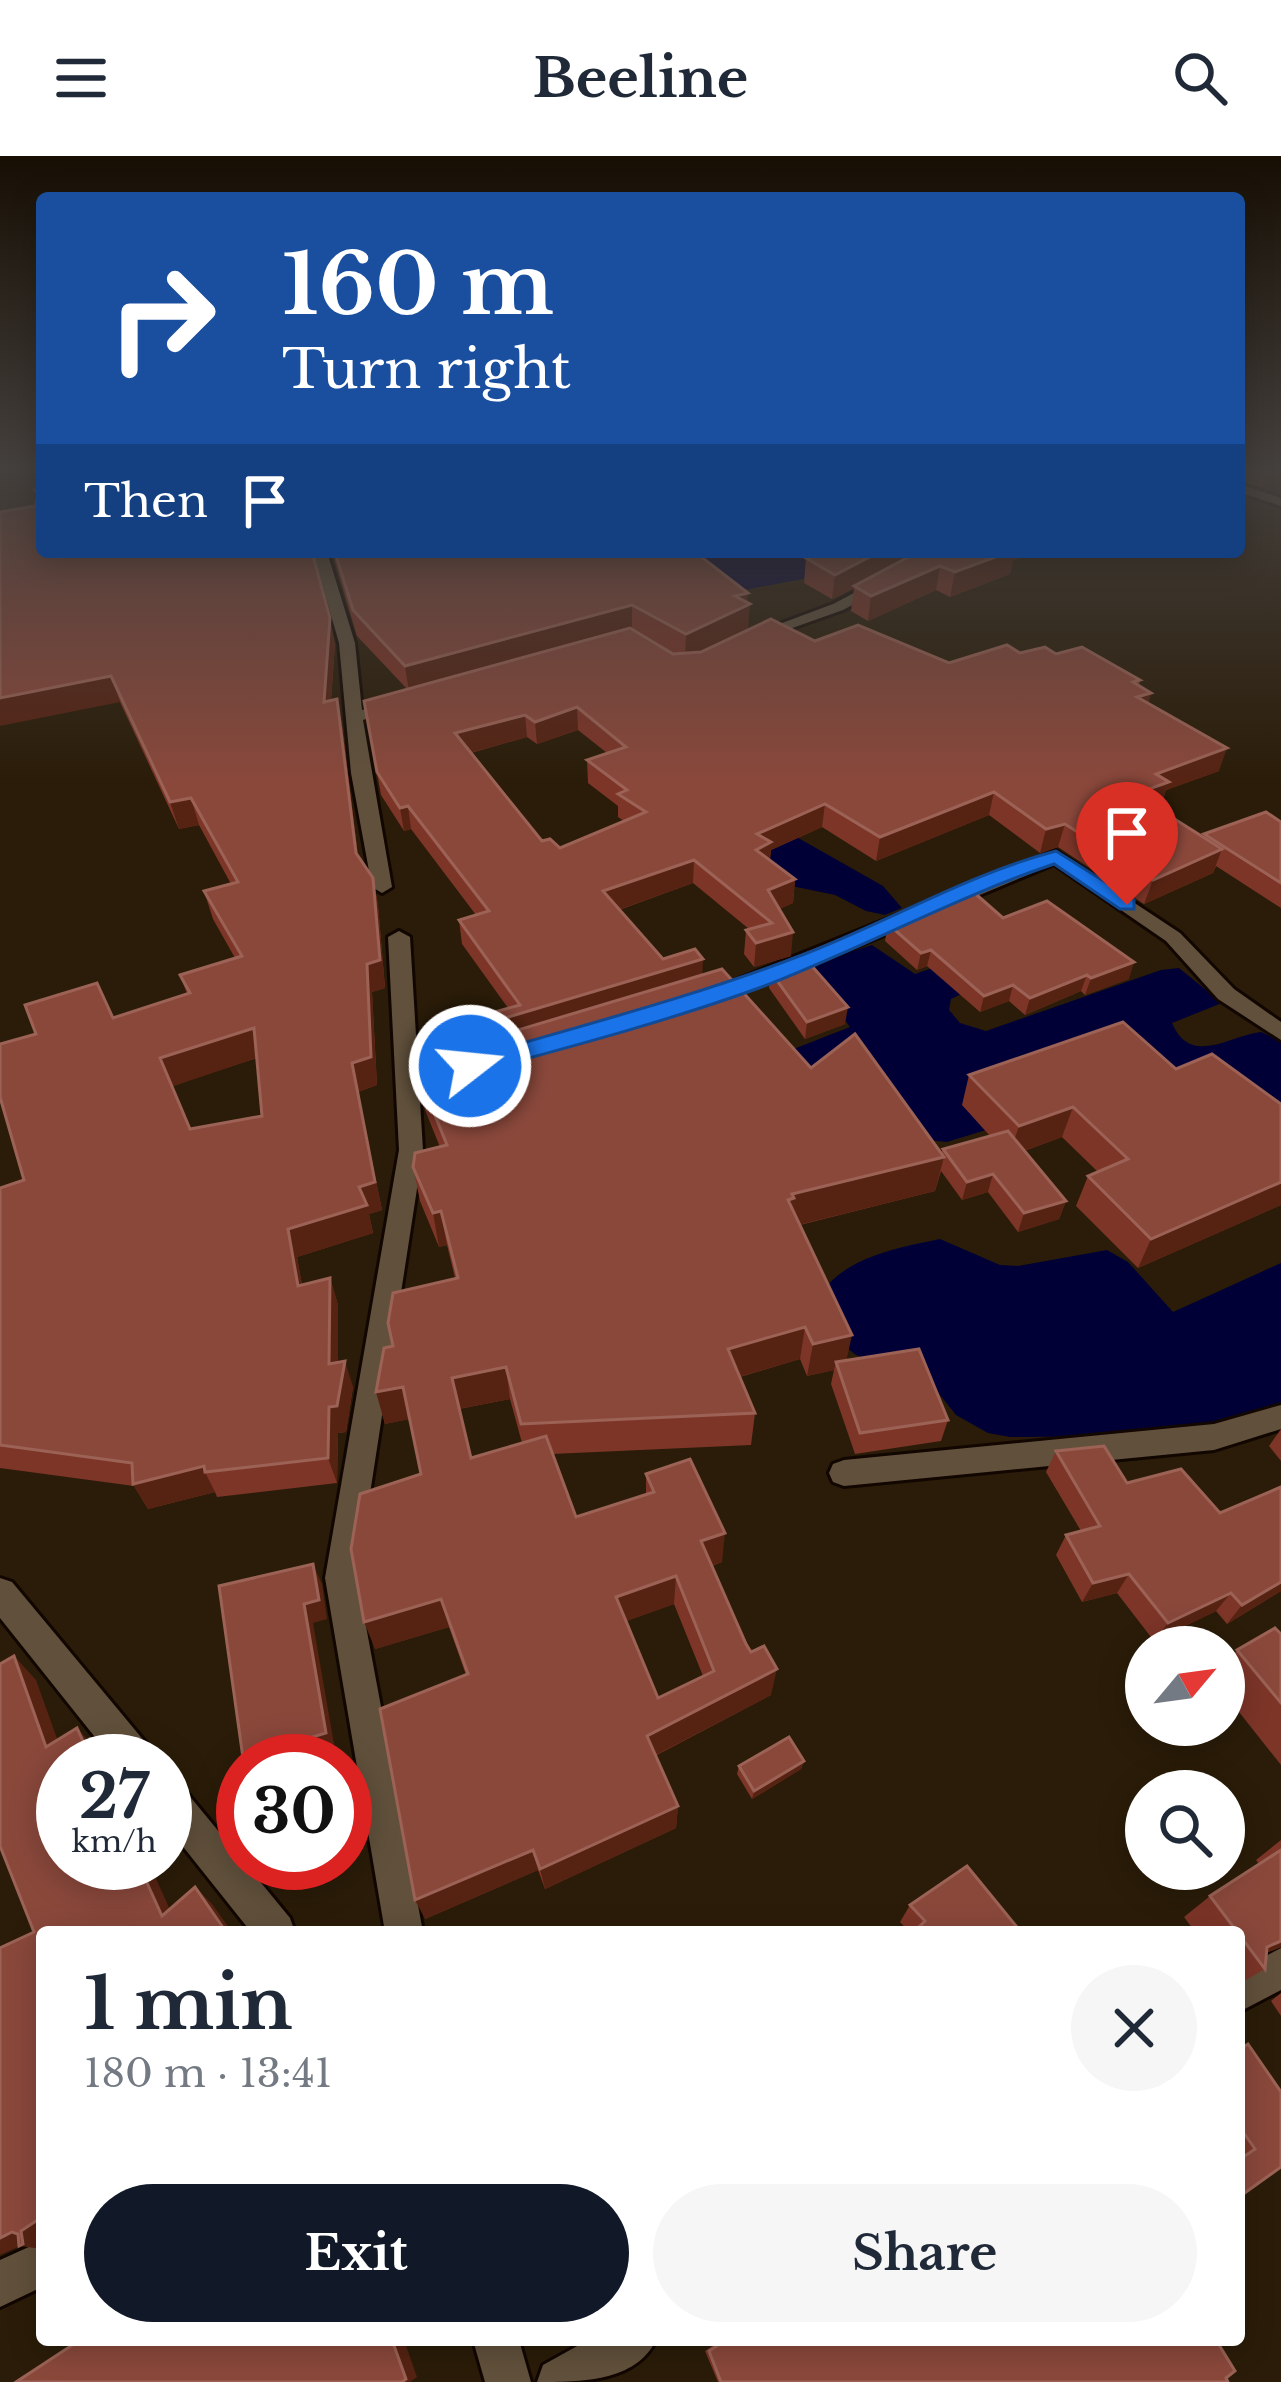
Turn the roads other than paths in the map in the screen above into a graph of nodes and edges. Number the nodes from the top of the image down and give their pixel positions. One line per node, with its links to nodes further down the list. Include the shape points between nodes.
1 (326, 574): 5 (street, via 347,643)
2 (901, 574): 3 (street)
3 (730, 649)
4 (426, 698): 5 (street)
5 (354, 717): 6 (street)
6 (382, 887)
7 (399, 937): 16 (street, via 412,1150 341,1578)
8 (680, 1005): 9 (street, via 808,962 1056,856 1173,937 1226,994)
9 (1281, 1033)
10 (1281, 1417): 11 (street, via 1214,1437)
11 (844, 1473)
12 (0, 1593): 13 (street)
13 (115, 1734)
14 (192, 1829): 15 (street)
15 (271, 1926)
16 (403, 1926)
17 (1281, 1968): 18 (street)
18 (1245, 1989)
19 (36, 2266): 20 (street)
20 (0, 2284)
21 (498, 2346): 23 (street)
22 (623, 2346): 24 (street)
23 (508, 2382)
24 (560, 2382)

